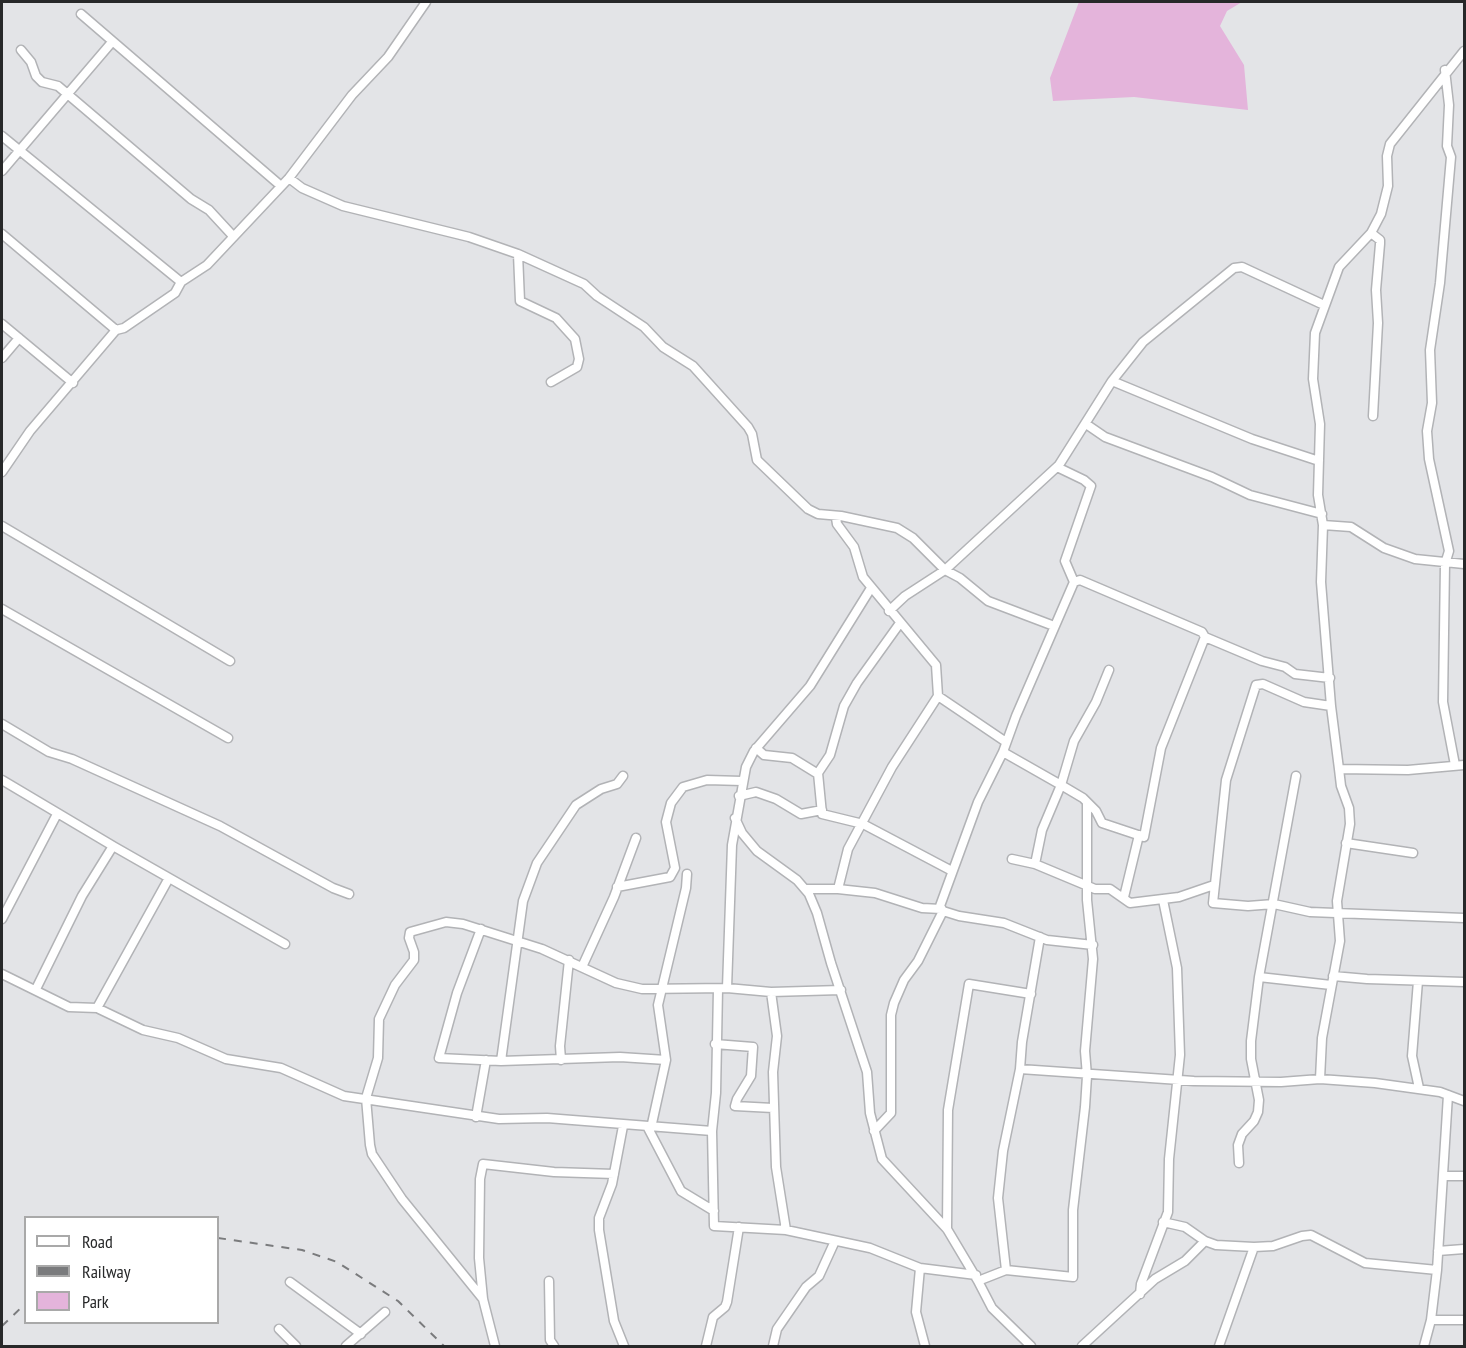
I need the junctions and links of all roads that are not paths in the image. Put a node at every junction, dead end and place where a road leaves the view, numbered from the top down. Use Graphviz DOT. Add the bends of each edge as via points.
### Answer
graph roads {
  1 [pos="426,2"];
  2 [pos="81,14"];
  3 [pos="112,42"];
  4 [pos="21,50"];
  5 [pos="1464,51"];
  6 [pos="1445,71"];
  7 [pos="67,95"];
  8 [pos="2,136"];
  9 [pos="20,151"];
  10 [pos="2,171"];
  11 [pos="289,178"];
  12 [pos="281,186"];
  13 [pos="1371,233"];
  14 [pos="2,234"];
  15 [pos="233,236"];
  16 [pos="518,254"];
  17 [pos="181,282"];
  18 [pos="1324,305"];
  19 [pos="2,324"];
  20 [pos="116,330"];
  21 [pos="19,338"];
  22 [pos="2,358"];
  23 [pos="1112,381"];
  24 [pos="551,382"];
  25 [pos="73,383"];
  26 [pos="1373,416"];
  27 [pos="1086,424"];
  28 [pos="5,461"];
  29 [pos="1319,461"];
  30 [pos="1057,467"];
  31 [pos="2,472"];
  32 [pos="1322,514"];
  33 [pos="836,518"];
  34 [pos="1323,525"];
  35 [pos="2,526"];
  36 [pos="1445,564"];
  37 [pos="1464,564"];
  38 [pos="945,570"];
  39 [pos="1074,582"];
  40 [pos="871,588"];
  41 [pos="2,609"];
  42 [pos="889,611"];
  43 [pos="900,623"];
  44 [pos="1054,626"];
  45 [pos="1205,637"];
  46 [pos="230,661"];
  47 [pos="1109,669"];
  48 [pos="1330,678"];
  49 [pos="938,696"];
  50 [pos="1331,705"];
  51 [pos="2,724"];
  52 [pos="228,738"];
  53 [pos="1006,742"];
  54 [pos="756,748"];
  55 [pos="1003,752"];
  56 [pos="1460,765"];
  57 [pos="1339,769"];
  58 [pos="818,773"];
  59 [pos="623,776"];
  60 [pos="1296,776"];
  61 [pos="742,781"];
  62 [pos="3,783"];
  63 [pos="1061,785"];
  64 [pos="739,796"];
  65 [pos="1088,804"];
  66 [pos="822,810"];
  67 [pos="57,814"];
  68 [pos="735,818"];
  69 [pos="863,824"];
  70 [pos="1139,835"];
  71 [pos="636,838"];
  72 [pos="1346,843"];
  73 [pos="113,846"];
  74 [pos="1413,853"];
  75 [pos="1012,859"];
  76 [pos="1035,864"];
  77 [pos="952,871"];
  78 [pos="687,874"];
  79 [pos="169,878"];
  80 [pos="1089,885"];
  81 [pos="1214,885"];
  82 [pos="617,887"];
  83 [pos="838,889"];
  84 [pos="805,890"];
  85 [pos="349,894"];
  86 [pos="1124,897"];
  87 [pos="1163,900"];
  88 [pos="1274,904"];
  89 [pos="942,910"];
  90 [pos="1339,912"];
  91 [pos="1464,918"];
  92 [pos="2,919"];
  93 [pos="481,929"];
  94 [pos="1041,937"];
  95 [pos="517,942"];
  96 [pos="285,944"];
  97 [pos="1093,945"];
  98 [pos="569,960"];
  99 [pos="582,967"];
  100 [pos="2,974"];
  101 [pos="1259,977"];
  102 [pos="1332,980"];
  103 [pos="1418,981"];
  104 [pos="1464,982"];
  105 [pos="662,987"];
  106 [pos="36,989"];
  107 [pos="723,989"];
  108 [pos="841,990"];
  109 [pos="771,992"];
  110 [pos="1031,994"];
  111 [pos="97,1008"];
  112 [pos="716,1044"];
  113 [pos="666,1059"];
  114 [pos="486,1060"];
  115 [pos="561,1060"];
  116 [pos="501,1061"];
  117 [pos="1020,1069"];
  118 [pos="1087,1076"];
  119 [pos="1320,1079"];
  120 [pos="1177,1080"];
  121 [pos="1255,1082"];
  122 [pos="1419,1088"];
  123 [pos="1448,1095"];
  124 [pos="366,1098"];
  125 [pos="1464,1101"];
  126 [pos="773,1107"];
  127 [pos="476,1117"];
  128 [pos="623,1126"];
  129 [pos="649,1128"];
  130 [pos="712,1131"];
  131 [pos="874,1131"];
  132 [pos="1239,1163"];
  133 [pos="614,1174"];
  134 [pos="1444,1176"];
  135 [pos="1464,1176"];
  136 [pos="714,1211"];
  137 [pos="1163,1222"];
  138 [pos="739,1227"];
  139 [pos="947,1228"];
  140 [pos="786,1230"];
  141 [pos="835,1241"];
  142 [pos="1205,1241"];
  143 [pos="1254,1247"];
  144 [pos="1464,1249"];
  145 [pos="1438,1251"];
  146 [pos="920,1268"];
  147 [pos="1006,1270"];
  148 [pos="1437,1270"];
  149 [pos="977,1278"];
  150 [pos="549,1281"];
  151 [pos="290,1282"];
  152 [pos="1140,1294"];
  153 [pos="483,1299"];
  154 [pos="385,1312"];
  155 [pos="1431,1320"];
  156 [pos="1464,1320"];
  157 [pos="279,1329"];
  158 [pos="361,1334"];
  159 [pos="296,1347"];
  160 [pos="346,1347"];
  161 [pos="495,1347"];
  162 [pos="554,1347"];
  163 [pos="624,1347"];
  164 [pos="706,1347"];
  165 [pos="773,1347"];
  166 [pos="926,1347"];
  167 [pos="1030,1347"];
  168 [pos="1082,1347"];
  169 [pos="1219,1347"];
  170 [pos="1424,1347"];
  1 -- 11 [label="street" via="388,57 352,96"];
  2 -- 3 [label="street"];
  3 -- 7 [label="street"];
  3 -- 12 [label="street"];
  4 -- 7 [label="street" via="42,82 58,86"];
  5 -- 6 [label="street"];
  6 -- 13 [label="street" via="1387,150 1386,198"];
  6 -- 36 [label="street" via="1450,166 1430,350 1432,397 1426,431 1449,550"];
  7 -- 9 [label="street"];
  7 -- 15 [label="street" via="208,210"];
  8 -- 9 [label="street"];
  9 -- 10 [label="street"];
  9 -- 17 [label="street"];
  11 -- 12 [label="street"];
  11 -- 16 [label="street" via="343,206 469,237"];
  12 -- 15 [label="street"];
  13 -- 18 [label="street" via="1340,267"];
  13 -- 26 [label="street" via="1380,240"];
  14 -- 20 [label="street"];
  15 -- 17 [label="street" via="207,265"];
  16 -- 24 [label="street" via="520,301 556,318 575,339 577,367"];
  16 -- 33 [label="street" via="584,284 693,366 748,427 757,460 808,509"];
  17 -- 20 [label="street" via="175,293"];
  18 -- 23 [label="street" via="1238,266 1143,342"];
  18 -- 29 [label="street" via="1312,346 1320,424"];
  19 -- 21 [label="street"];
  20 -- 25 [label="street"];
  21 -- 22 [label="street"];
  21 -- 25 [label="street"];
  23 -- 27 [label="street"];
  23 -- 29 [label="street" via="1232,431"];
  25 -- 28 [label="street"];
  27 -- 30 [label="street"];
  27 -- 32 [label="street" via="1104,436 1251,495"];
  28 -- 31 [label="street"];
  29 -- 32 [label="street"];
  30 -- 38 [label="street"];
  30 -- 39 [label="street" via="1091,486 1065,561"];
  32 -- 34 [label="street"];
  33 -- 38 [label="street" via="905,532"];
  33 -- 40 [label="street" via="854,547 863,577"];
  34 -- 36 [label="street" via="1343,525 1384,548"];
  34 -- 48 [label="street" via="1321,582"];
  35 -- 46 [label="street"];
  36 -- 37 [label="street"];
  36 -- 56 [label="street" via="1443,702"];
  38 -- 42 [label="street"];
  38 -- 44 [label="street" via="988,601"];
  39 -- 44 [label="street"];
  39 -- 45 [label="street" via="1080,580 1202,632"];
  40 -- 42 [label="street"];
  40 -- 54 [label="street" via="810,686"];
  41 -- 52 [label="street"];
  42 -- 43 [label="street"];
  43 -- 49 [label="street" via="936,665"];
  43 -- 58 [label="street" via="844,706 830,755"];
  44 -- 53 [label="street"];
  45 -- 48 [label="street" via="1295,674"];
  45 -- 70 [label="street" via="1161,748 1144,837"];
  47 -- 63 [label="street" via="1074,741"];
  48 -- 50 [label="street"];
  49 -- 53 [label="street"];
  49 -- 69 [label="street" via="892,767"];
  50 -- 57 [label="street"];
  50 -- 81 [label="street" via="1304,702 1263,684 1256,685 1226,780"];
  51 -- 85 [label="street" via="49,752 220,826"];
  53 -- 55 [label="street"];
  54 -- 58 [label="street" via="764,755 792,758"];
  54 -- 61 [label="street"];
  55 -- 63 [label="street"];
  55 -- 77 [label="street" via="978,802"];
  56 -- 57 [label="street" via="1408,770"];
  57 -- 72 [label="street" via="1349,808"];
  58 -- 66 [label="street"];
  59 -- 95 [label="street" via="617,784 576,805 537,863 523,901"];
  60 -- 88 [label="street"];
  61 -- 64 [label="street"];
  61 -- 82 [label="street" via="707,780 683,787 671,803 666,822 675,868 669,877"];
  62 -- 67 [label="street"];
  63 -- 65 [label="street"];
  63 -- 76 [label="street" via="1042,830"];
  64 -- 66 [label="street" via="756,792 801,814"];
  64 -- 68 [label="street"];
  65 -- 70 [label="street" via="1102,823"];
  65 -- 80 [label="street"];
  66 -- 69 [label="street" via="822,814"];
  67 -- 73 [label="street"];
  67 -- 92 [label="street"];
  68 -- 84 [label="street" via="757,851"];
  68 -- 107 [label="street"];
  69 -- 77 [label="street"];
  69 -- 83 [label="street" via="848,849"];
  70 -- 86 [label="street"];
  71 -- 82 [label="street"];
  72 -- 74 [label="street"];
  72 -- 90 [label="street" via="1337,901"];
  73 -- 79 [label="street"];
  73 -- 106 [label="street" via="82,896"];
  75 -- 76 [label="street"];
  76 -- 80 [label="street"];
  77 -- 89 [label="street"];
  78 -- 105 [label="street"];
  79 -- 96 [label="street"];
  79 -- 111 [label="street"];
  80 -- 86 [label="street" via="1110,889"];
  80 -- 97 [label="street"];
  81 -- 87 [label="street"];
  81 -- 88 [label="street" via="1216,905"];
  82 -- 99 [label="street"];
  83 -- 84 [label="street"];
  83 -- 89 [label="street" via="875,893"];
  84 -- 108 [label="street" via="818,913"];
  86 -- 87 [label="street" via="1130,903"];
  87 -- 120 [label="street" via="1177,968 1181,1016"];
  88 -- 90 [label="street" via="1310,912"];
  88 -- 101 [label="street"];
  89 -- 94 [label="street" via="1004,923"];
  89 -- 131 [label="street" via="894,1003 891,1113"];
  90 -- 91 [label="street"];
  90 -- 102 [label="street" via="1341,941"];
  93 -- 95 [label="street"];
  93 -- 114 [label="street" via="457,993 439,1058"];
  93 -- 124 [label="street" via="446,922 410,932 414,960 395,985 379,1020 378,1058"];
  94 -- 97 [label="street"];
  94 -- 110 [label="street"];
  95 -- 98 [label="street"];
  95 -- 116 [label="street"];
  97 -- 118 [label="street" via="1085,1051"];
  98 -- 99 [label="street"];
  98 -- 115 [label="street"];
  99 -- 105 [label="street" via="629,986"];
  100 -- 106 [label="street"];
  101 -- 102 [label="street"];
  101 -- 121 [label="street" via="1251,1041"];
  102 -- 103 [label="street"];
  102 -- 119 [label="street"];
  103 -- 104 [label="street"];
  103 -- 122 [label="street" via="1413,1056"];
  105 -- 107 [label="street"];
  105 -- 113 [label="street" via="658,1005"];
  106 -- 111 [label="street" via="69,1007"];
  107 -- 109 [label="street"];
  107 -- 112 [label="street"];
  108 -- 109 [label="street"];
  108 -- 131 [label="street" via="867,1072"];
  109 -- 126 [label="street" via="777,1036"];
  110 -- 117 [label="street"];
  110 -- 139 [label="street" via="969,984 948,1110"];
  111 -- 124 [label="street" via="143,1030 178,1038 226,1059 281,1068 344,1096"];
  112 -- 126 [label="street" via="753,1047 751,1077 735,1106"];
  112 -- 130 [label="street"];
  113 -- 115 [label="street"];
  113 -- 129 [label="street"];
  114 -- 116 [label="street"];
  114 -- 127 [label="street"];
  115 -- 116 [label="street"];
  117 -- 118 [label="street"];
  117 -- 147 [label="street" via="998,1198"];
  118 -- 120 [label="street"];
  118 -- 147 [label="street" via="1073,1210 1073,1277"];
  119 -- 121 [label="street"];
  119 -- 122 [label="street"];
  120 -- 121 [label="street"];
  120 -- 137 [label="street" via="1168,1212"];
  121 -- 132 [label="street" via="1258,1113 1242,1134"];
  122 -- 123 [label="street"];
  123 -- 125 [label="street"];
  123 -- 134 [label="street"];
  124 -- 127 [label="street"];
  124 -- 153 [label="street" via="372,1154 415,1217"];
  126 -- 140 [label="street" via="778,1189"];
  127 -- 128 [label="street" via="547,1118"];
  128 -- 129 [label="street"];
  128 -- 133 [label="street"];
  129 -- 130 [label="street"];
  129 -- 136 [label="street" via="681,1191"];
  130 -- 136 [label="street"];
  131 -- 139 [label="street" via="882,1159"];
  133 -- 153 [label="street" via="483,1164 479,1258"];
  133 -- 163 [label="street" via="599,1230 614,1321"];
  134 -- 135 [label="street"];
  134 -- 145 [label="street"];
  136 -- 138 [label="street" via="714,1226"];
  137 -- 142 [label="street" via="1185,1227"];
  137 -- 152 [label="street"];
  138 -- 140 [label="street"];
  138 -- 164 [label="street" via="727,1302 713,1317"];
  139 -- 149 [label="street"];
  140 -- 141 [label="street"];
  141 -- 146 [label="street" via="888,1253"];
  141 -- 165 [label="street" via="819,1276 806,1287 777,1329"];
  142 -- 143 [label="street"];
  142 -- 152 [label="street" via="1185,1262 1155,1279"];
  143 -- 148 [label="street" via="1311,1236 1365,1263"];
  143 -- 169 [label="street"];
  144 -- 145 [label="street"];
  145 -- 148 [label="street"];
  146 -- 149 [label="street"];
  146 -- 166 [label="street" via="916,1312"];
  147 -- 149 [label="street"];
  148 -- 155 [label="street"];
  149 -- 167 [label="street" via="992,1308"];
  150 -- 162 [label="street" via="550,1341"];
  151 -- 158 [label="street"];
  152 -- 168 [label="street"];
  153 -- 161 [label="street"];
  154 -- 158 [label="street"];
  155 -- 156 [label="street"];
  155 -- 170 [label="street"];
  157 -- 159 [label="street"];
  158 -- 160 [label="street"];
}
